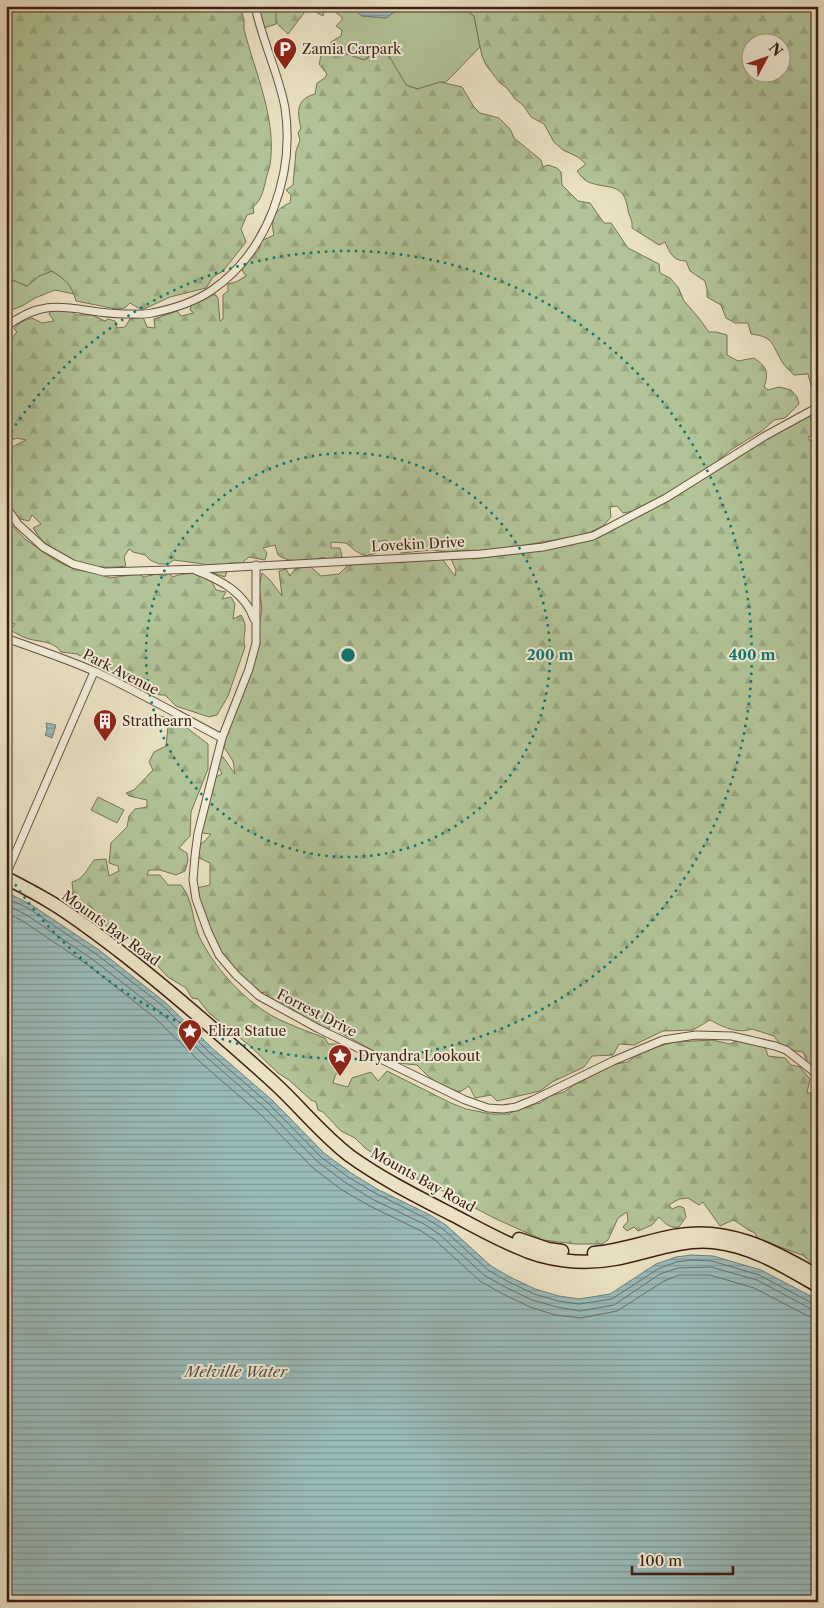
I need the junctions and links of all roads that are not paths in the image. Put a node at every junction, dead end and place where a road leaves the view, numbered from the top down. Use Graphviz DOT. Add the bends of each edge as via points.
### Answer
graph roads {
  1 [pos="255,6"];
  2 [pos="6,327"];
  3 [pos="818,406"];
  4 [pos="6,507"];
  5 [pos="256,565"];
  6 [pos="194,569"];
  7 [pos="256,624"];
  8 [pos="6,638"];
  9 [pos="94,672"];
  10 [pos="222,738"];
  11 [pos="7,872"];
  12 [pos="818,1075"];
  13 [pos="818,1276"];
  14 [pos="818,1286"];
  1 -- 2 [label="street" via="284,108 287,145 280,192 269,220 241,266 212,290 182,305 151,314 108,314 60,306 40,308"];
  3 -- 5 [label="street, Lovekin Drive" via="666,498 593,536 543,547 481,554"];
  4 -- 6 [label="street, Lovekin Drive" via="18,524 43,547 73,564 104,572"];
  5 -- 6 [label="street, Lovekin Drive"];
  5 -- 7 [label="street, Forrest Drive"];
  6 -- 7 [label="street" via="238,594"];
  7 -- 10 [label="street, Forrest Drive" via="256,643 249,669"];
  8 -- 9 [label="street, Park Avenue"];
  9 -- 10 [label="street, Park Avenue"];
  9 -- 11 [label="street"];
  10 -- 12 [label="street, Forrest Drive" via="197,840 193,880 196,899 220,954 236,975 278,1008 465,1100 488,1108 516,1107 663,1040 696,1035 732,1036 775,1046 786,1050"];
  11 -- 13 [label="highway, Mounts Bay Road" via="58,898 150,964 279,1077 358,1152 447,1204 517,1238 548,1249 596,1253 675,1235 720,1234 777,1252"];
  11 -- 14 [label="highway, Mounts Bay Road" via="142,968 273,1082 348,1154 409,1193 540,1256 596,1262 677,1244 713,1242 760,1254"];
}
